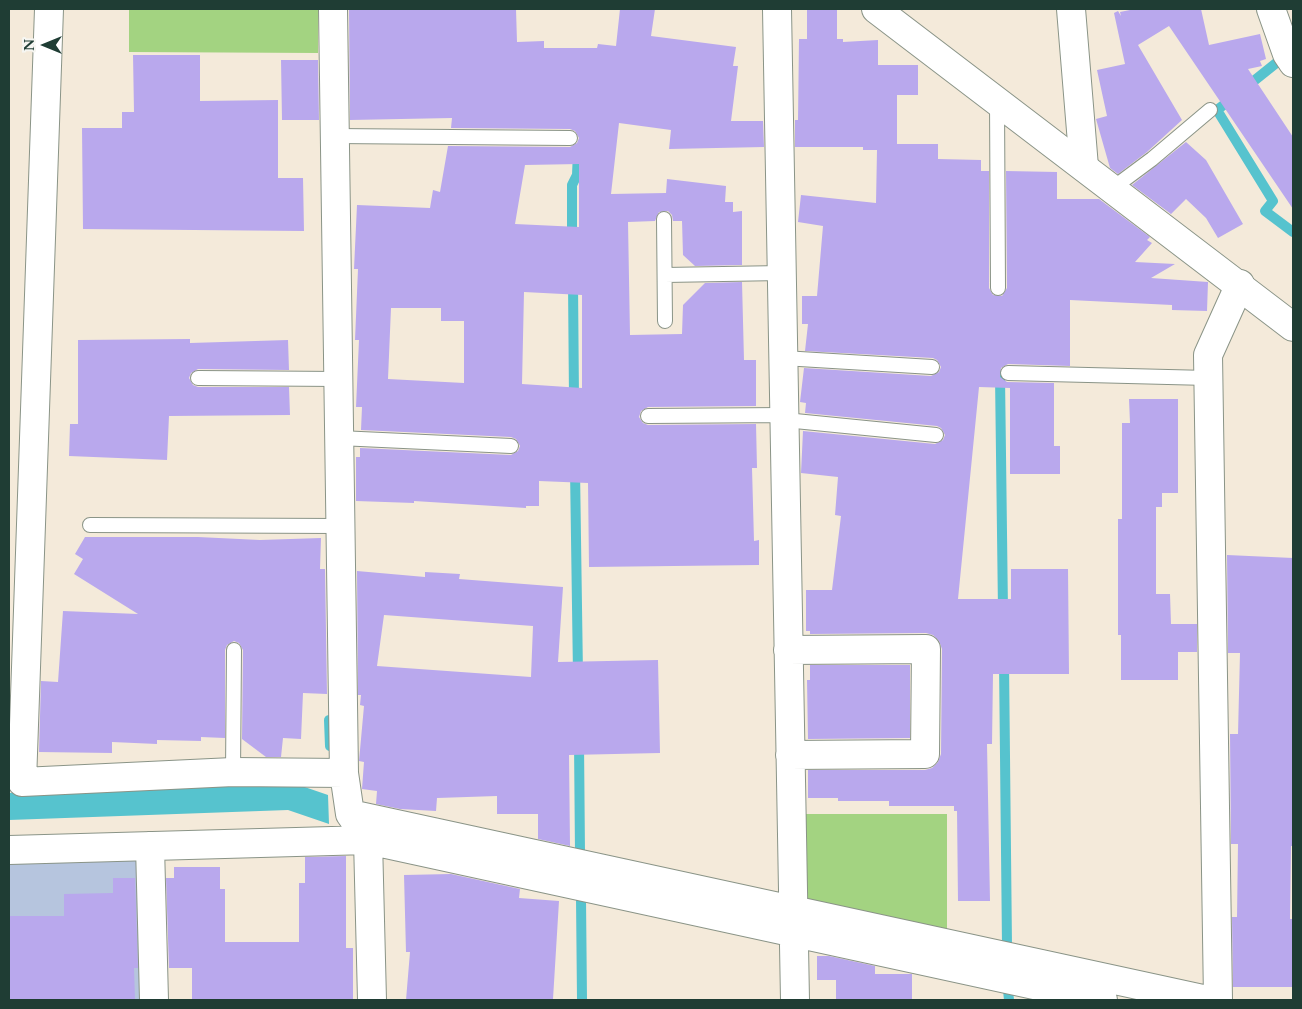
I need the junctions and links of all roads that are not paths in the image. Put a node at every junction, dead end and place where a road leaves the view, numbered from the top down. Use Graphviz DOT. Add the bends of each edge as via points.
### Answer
graph roads {
  1 [pos="49,9"];
  2 [pos="333,9"];
  3 [pos="777,9"];
  4 [pos="876,9"];
  5 [pos="1072,9"];
  6 [pos="1271,9"];
  7 [pos="1293,63"];
  8 [pos="997,101"];
  9 [pos="1210,110"];
  10 [pos="335,136"];
  11 [pos="570,138"];
  12 [pos="1084,167"];
  13 [pos="1113,188"];
  14 [pos="664,219"];
  15 [pos="782,273"];
  16 [pos="665,275"];
  17 [pos="1240,284"];
  18 [pos="998,288"];
  19 [pos="666,320"];
  20 [pos="1293,327"];
  21 [pos="783,358"];
  22 [pos="932,367"];
  23 [pos="1008,373"];
  24 [pos="198,378"];
  25 [pos="1208,378"];
  26 [pos="339,379"];
  27 [pos="648,416"];
  28 [pos="784,418"];
  29 [pos="936,435"];
  30 [pos="339,438"];
  31 [pos="511,446"];
  32 [pos="90,525"];
  33 [pos="340,526"];
  34 [pos="234,650"];
  35 [pos="788,650"];
  36 [pos="790,755"];
  37 [pos="234,772"];
  38 [pos="344,773"];
  39 [pos="350,814"];
  40 [pos="368,840"];
  41 [pos="150,846"];
  42 [pos="9,850"];
  43 [pos="793,920"];
  44 [pos="154,1000"];
  45 [pos="372,1000"];
  46 [pos="795,1000"];
  47 [pos="1103,1000"];
  48 [pos="1208,1000"];
  49 [pos="1218,1000"];
  1 -- 37 [label="street" via="22,782"];
  2 -- 10 [label="street"];
  3 -- 15 [label="street"];
  4 -- 8 [label="street"];
  5 -- 12 [label="street"];
  6 -- 7 [label="street"];
  8 -- 12 [label="street"];
  8 -- 18 [label="lane"];
  9 -- 13 [label="lane"];
  10 -- 11 [label="lane"];
  10 -- 26 [label="street"];
  12 -- 13 [label="street"];
  13 -- 17 [label="street"];
  14 -- 16 [label="lane"];
  15 -- 16 [label="lane"];
  15 -- 21 [label="street"];
  16 -- 19 [label="lane"];
  17 -- 20 [label="street"];
  17 -- 25 [label="street" via="1208,355"];
  21 -- 22 [label="lane"];
  21 -- 28 [label="street"];
  23 -- 25 [label="lane"];
  24 -- 26 [label="lane"];
  25 -- 49 [label="street"];
  26 -- 30 [label="street"];
  27 -- 28 [label="lane"];
  28 -- 29 [label="lane"];
  28 -- 35 [label="street"];
  30 -- 31 [label="lane"];
  30 -- 33 [label="street"];
  32 -- 33 [label="lane"];
  33 -- 38 [label="street"];
  34 -- 37 [label="lane"];
  35 -- 36 [label="street"];
  35 -- 36 [label="street" via="926,649 925,754"];
  36 -- 43 [label="street"];
  37 -- 38 [label="street"];
  38 -- 39 [label="street"];
  39 -- 40 [label="street"];
  39 -- 43 [label="street"];
  40 -- 41 [label="street"];
  40 -- 43 [label="street"];
  40 -- 45 [label="street"];
  41 -- 42 [label="street"];
  41 -- 44 [label="street"];
  43 -- 46 [label="street"];
  43 -- 47 [label="street"];
  43 -- 48 [label="street"];
}
